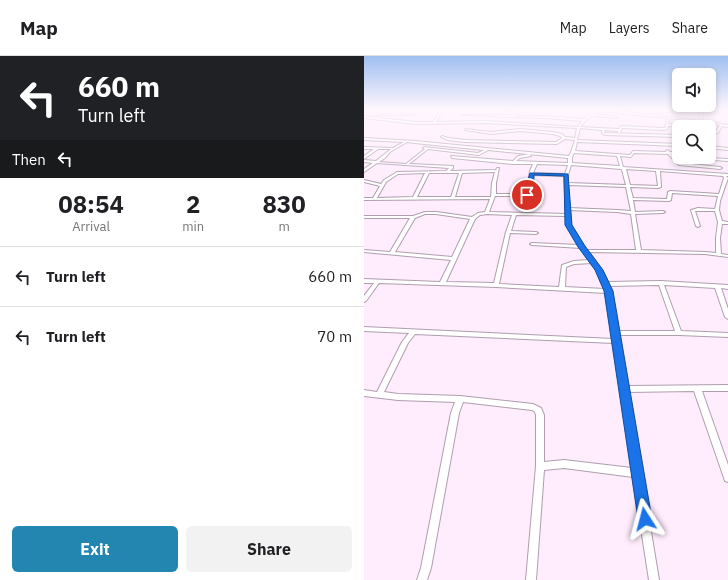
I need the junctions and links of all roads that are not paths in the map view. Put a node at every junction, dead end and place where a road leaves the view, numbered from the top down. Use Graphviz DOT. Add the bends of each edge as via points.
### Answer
graph roads {
  1 [pos="555,133"];
  2 [pos="578,133"];
  3 [pos="640,133"];
  4 [pos="672,136"];
  5 [pos="442,137"];
  6 [pos="564,138"];
  7 [pos="364,139"];
  8 [pos="576,140"];
  9 [pos="386,141"];
  10 [pos="406,142"];
  11 [pos="608,142"];
  12 [pos="364,143"];
  13 [pos="629,143"];
  14 [pos="663,144"];
  15 [pos="380,145"];
  16 [pos="672,145"];
  17 [pos="716,145"];
  18 [pos="728,145"];
  19 [pos="716,146"];
  20 [pos="364,148"];
  21 [pos="376,148"];
  22 [pos="394,148"];
  23 [pos="487,149"];
  24 [pos="728,149"];
  25 [pos="633,152"];
  26 [pos="533,153"];
  27 [pos="668,153"];
  28 [pos="672,153"];
  29 [pos="571,154"];
  30 [pos="604,154"];
  31 [pos="526,156"];
  32 [pos="618,156"];
  33 [pos="452,158"];
  34 [pos="539,158"];
  35 [pos="364,159"];
  36 [pos="716,159"];
  37 [pos="728,160"];
  38 [pos="501,162"];
  39 [pos="376,163"];
  40 [pos="514,163"];
  41 [pos="407,164"];
  42 [pos="534,164"];
  43 [pos="570,164"];
  44 [pos="622,168"];
  45 [pos="720,168"];
  46 [pos="364,171"];
  47 [pos="497,171"];
  48 [pos="658,171"];
  49 [pos="447,172"];
  50 [pos="461,172"];
  51 [pos="427,173"];
  52 [pos="532,174"];
  53 [pos="566,175"];
  54 [pos="726,175"];
  55 [pos="602,178"];
  56 [pos="364,181"];
  57 [pos="566,184"];
  58 [pos="603,184"];
  59 [pos="382,185"];
  60 [pos="628,186"];
  61 [pos="493,195"];
  62 [pos="720,195"];
  63 [pos="453,198"];
  64 [pos="631,198"];
  65 [pos="374,199"];
  66 [pos="414,199"];
  67 [pos="364,200"];
  68 [pos="717,210"];
  69 [pos="568,212"];
  70 [pos="663,212"];
  71 [pos="487,213"];
  72 [pos="634,213"];
  73 [pos="514,215"];
  74 [pos="366,217"];
  75 [pos="414,217"];
  76 [pos="473,218"];
  77 [pos="364,222"];
  78 [pos="720,222"];
  79 [pos="728,223"];
  80 [pos="698,226"];
  81 [pos="508,232"];
  82 [pos="536,233"];
  83 [pos="532,244"];
  84 [pos="584,249"];
  85 [pos="364,251"];
  86 [pos="639,252"];
  87 [pos="392,253"];
  88 [pos="720,255"];
  89 [pos="728,256"];
  90 [pos="454,259"];
  91 [pos="594,262"];
  92 [pos="364,281"];
  93 [pos="376,282"];
  94 [pos="661,283"];
  95 [pos="442,284"];
  96 [pos="605,284"];
  97 [pos="496,285"];
  98 [pos="718,286"];
  99 [pos="728,287"];
  100 [pos="562,288"];
  101 [pos="608,291"];
  102 [pos="364,300"];
  103 [pos="728,317"];
  104 [pos="364,329"];
  105 [pos="413,332"];
  106 [pos="616,333"];
  107 [pos="678,333"];
  108 [pos="728,335"];
  109 [pos="617,341"];
  110 [pos="697,388"];
  111 [pos="728,388"];
  112 [pos="625,389"];
  113 [pos="364,393"];
  114 [pos="379,394"];
  115 [pos="460,399"];
  116 [pos="540,466"];
  117 [pos="638,473"];
  118 [pos="728,478"];
  119 [pos="422,580"];
  120 [pos="531,580"];
  121 [pos="654,580"];
  1 -- 6 [label="street"];
  2 -- 8 [label="street"];
  3 -- 4 [label="street"];
  5 -- 6 [label="street" via="465,141 557,143"];
  6 -- 8 [label="street"];
  7 -- 9 [label="street"];
  8 -- 11 [label="street"];
  8 -- 29 [label="street"];
  9 -- 10 [label="street"];
  9 -- 15 [label="street"];
  10 -- 22 [label="street"];
  10 -- 23 [label="street"];
  11 -- 13 [label="street"];
  11 -- 30 [label="street"];
  12 -- 15 [label="street"];
  13 -- 14 [label="street"];
  13 -- 25 [label="street"];
  14 -- 16 [label="street"];
  14 -- 27 [label="street"];
  15 -- 21 [label="street"];
  17 -- 18 [label="street"];
  19 -- 24 [label="street"];
  20 -- 21 [label="street"];
  21 -- 22 [label="street"];
  21 -- 35 [label="street"];
  22 -- 39 [label="street"];
  23 -- 26 [label="street"];
  23 -- 41 [label="street" via="479,154 425,148"];
  25 -- 27 [label="street"];
  25 -- 32 [label="street" via="631,156"];
  26 -- 29 [label="street"];
  26 -- 31 [label="street"];
  27 -- 28 [label="street"];
  27 -- 45 [label="street" via="680,164"];
  29 -- 30 [label="street"];
  29 -- 43 [label="street"];
  30 -- 32 [label="street"];
  31 -- 34 [label="street"];
  31 -- 40 [label="street" via="519,157"];
  32 -- 44 [label="street"];
  33 -- 38 [label="street"];
  35 -- 39 [label="street"];
  36 -- 37 [label="street"];
  38 -- 40 [label="street"];
  38 -- 47 [label="street"];
  39 -- 41 [label="street"];
  39 -- 46 [label="street"];
  40 -- 42 [label="street"];
  41 -- 49 [label="street" via="452,167"];
  42 -- 43 [label="street"];
  42 -- 52 [label="street"];
  43 -- 44 [label="street"];
  43 -- 53 [label="street"];
  44 -- 48 [label="street"];
  44 -- 60 [label="street"];
  47 -- 50 [label="street"];
  47 -- 61 [label="street"];
  48 -- 54 [label="street"];
  48 -- 60 [label="street" via="659,187"];
  49 -- 50 [label="street"];
  49 -- 51 [label="street"];
  50 -- 63 [label="street"];
  51 -- 59 [label="street" via="397,173"];
  51 -- 66 [label="street"];
  52 -- 53 [label="street"];
  52 -- 61 [label="street" via="527,195"];
  53 -- 57 [label="street"];
  54 -- 62 [label="street"];
  55 -- 58 [label="street"];
  56 -- 59 [label="street"];
  57 -- 58 [label="street"];
  57 -- 69 [label="street"];
  58 -- 60 [label="street"];
  59 -- 65 [label="street"];
  60 -- 64 [label="street"];
  61 -- 63 [label="street"];
  61 -- 71 [label="street"];
  62 -- 64 [label="street" via="670,192 669,200"];
  62 -- 68 [label="street"];
  63 -- 66 [label="street"];
  64 -- 72 [label="street"];
  65 -- 66 [label="street"];
  65 -- 67 [label="street"];
  68 -- 78 [label="street"];
  68 -- 80 [label="street" via="693,210"];
  69 -- 72 [label="street"];
  69 -- 73 [label="street"];
  69 -- 84 [label="street" via="569,225"];
  70 -- 72 [label="street"];
  71 -- 73 [label="street"];
  71 -- 76 [label="street"];
  72 -- 86 [label="street"];
  73 -- 81 [label="street"];
  74 -- 75 [label="street"];
  74 -- 77 [label="street"];
  75 -- 76 [label="street" via="436,213"];
  75 -- 87 [label="street"];
  76 -- 90 [label="street"];
  78 -- 79 [label="street"];
  78 -- 88 [label="street"];
  81 -- 82 [label="street"];
  81 -- 97 [label="street"];
  83 -- 84 [label="street"];
  84 -- 86 [label="street"];
  84 -- 91 [label="street"];
  85 -- 87 [label="street"];
  86 -- 88 [label="street"];
  87 -- 90 [label="street"];
  88 -- 89 [label="street"];
  90 -- 95 [label="street"];
  91 -- 96 [label="street"];
  91 -- 100 [label="street" via="574,262 564,266"];
  92 -- 93 [label="street"];
  93 -- 95 [label="street"];
  93 -- 102 [label="street"];
  94 -- 96 [label="street"];
  94 -- 98 [label="street"];
  94 -- 107 [label="street"];
  95 -- 97 [label="street"];
  96 -- 101 [label="street"];
  97 -- 100 [label="street"];
  98 -- 99 [label="street"];
  98 -- 103 [label="street"];
  100 -- 101 [label="street"];
  101 -- 106 [label="street"];
  104 -- 105 [label="street"];
  105 -- 109 [label="street"];
  105 -- 114 [label="street" via="405,342"];
  106 -- 107 [label="street"];
  106 -- 109 [label="street"];
  107 -- 108 [label="street"];
  109 -- 112 [label="street"];
  110 -- 111 [label="street"];
  110 -- 112 [label="street"];
  110 -- 118 [label="street"];
  112 -- 117 [label="street"];
  113 -- 114 [label="street"];
  114 -- 115 [label="street"];
  115 -- 116 [label="street" via="533,407 538,410"];
  115 -- 119 [label="street"];
  116 -- 117 [label="street" via="564,464"];
  116 -- 120 [label="street"];
  117 -- 121 [label="street"];
}
